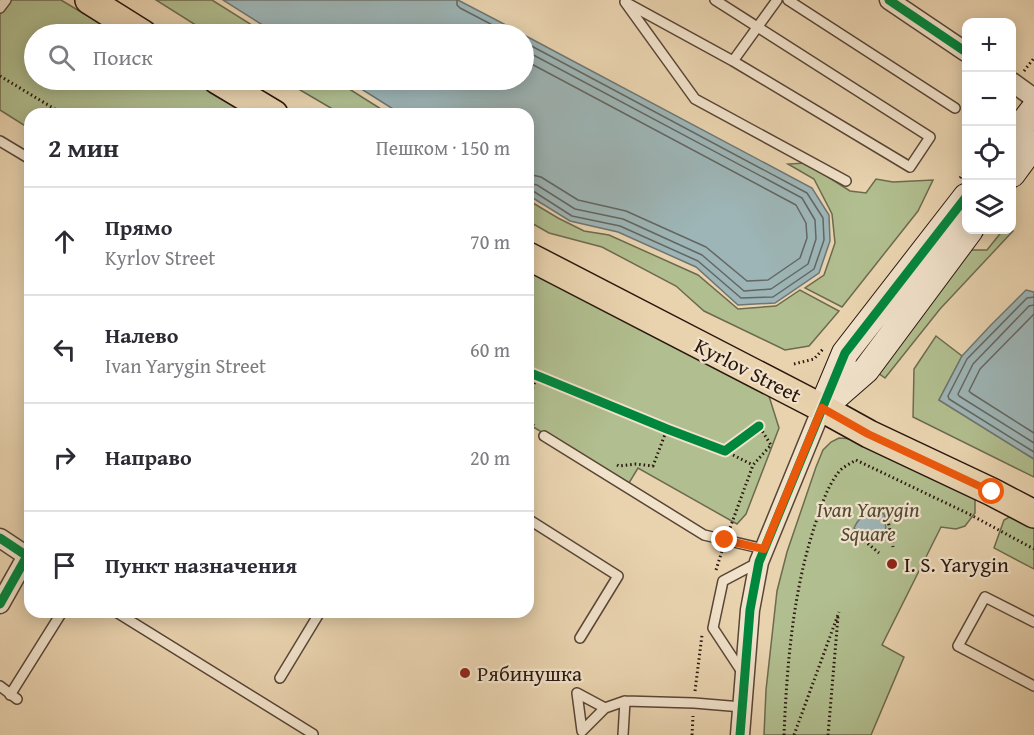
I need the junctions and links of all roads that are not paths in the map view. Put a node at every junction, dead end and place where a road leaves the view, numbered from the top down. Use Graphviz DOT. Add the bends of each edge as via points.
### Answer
graph roads {
  1 [pos="6,0"];
  2 [pos="89,0"];
  3 [pos="715,0"];
  4 [pos="777,0"];
  5 [pos="788,0"];
  6 [pos="889,0"];
  7 [pos="623,1"];
  8 [pos="0,8"];
  9 [pos="127,24"];
  10 [pos="758,27"];
  11 [pos="962,49"];
  12 [pos="733,61"];
  13 [pos="1016,85"];
  14 [pos="234,90"];
  15 [pos="1034,98"];
  16 [pos="264,108"];
  17 [pos="955,108"];
  18 [pos="1034,109"];
  19 [pos="1016,132"];
  20 [pos="0,141"];
  21 [pos="1034,144"];
  22 [pos="24,155"];
  23 [pos="1016,167"];
  24 [pos="846,181"];
  25 [pos="962,202"];
  26 [pos="967,234"];
  27 [pos="534,259"];
  28 [pos="822,408"];
  29 [pos="544,436"];
  30 [pos="1034,514"];
  31 [pos="534,523"];
  32 [pos="0,538"];
  33 [pos="24,553"];
  34 [pos="762,556"];
  35 [pos="24,562"];
  36 [pos="0,604"];
  37 [pos="59,618"];
  38 [pos="126,618"];
  39 [pos="316,618"];
  40 [pos="1034,622"];
  41 [pos="580,638"];
  42 [pos="744,675"];
  43 [pos="280,678"];
  44 [pos="0,686"];
  45 [pos="1034,686"];
  46 [pos="625,701"];
  47 [pos="742,707"];
  48 [pos="605,708"];
  49 [pos="737,732"];
  50 [pos="312,735"];
  51 [pos="623,735"];
  1 -- 8 [label="lane"];
  2 -- 9 [label="main road"];
  3 -- 10 [label="lane"];
  4 -- 10 [label="lane"];
  5 -- 17 [label="lane"];
  6 -- 11 [label="street"];
  7 -- 12 [label="lane"];
  7 -- 24 [label="lane" via="695,99"];
  10 -- 12 [label="lane"];
  10 -- 12 [label="lane" via="930,137 910,167"];
  13 -- 15 [label="street"];
  14 -- 16 [label="main road"];
  18 -- 19 [label="street"];
  20 -- 22 [label="lane"];
  21 -- 23 [label="street"];
  25 -- 28 [label="street" via="845,353"];
  26 -- 28 [label="street" via="866,370"];
  27 -- 28 [label="main road, Kyrlov Street"];
  28 -- 30 [label="main road, Kyrlov Street"];
  28 -- 34 [label="street"];
  29 -- 34 [label="lane" via="704,535"];
  31 -- 41 [label="lane" via="618,576"];
  32 -- 33 [label="street"];
  34 -- 42 [label="street" via="750,610"];
  34 -- 42 [label="lane" via="723,581 713,628"];
  35 -- 36 [label="street"];
  37 -- 44 [label="lane" via="14,697"];
  38 -- 50 [label="lane"];
  39 -- 43 [label="lane"];
  40 -- 45 [label="lane" via="985,597 958,646"];
  42 -- 47 [label="street"];
  46 -- 47 [label="lane"];
  46 -- 48 [label="lane"];
  46 -- 51 [label="lane"];
  47 -- 49 [label="street"];
}
